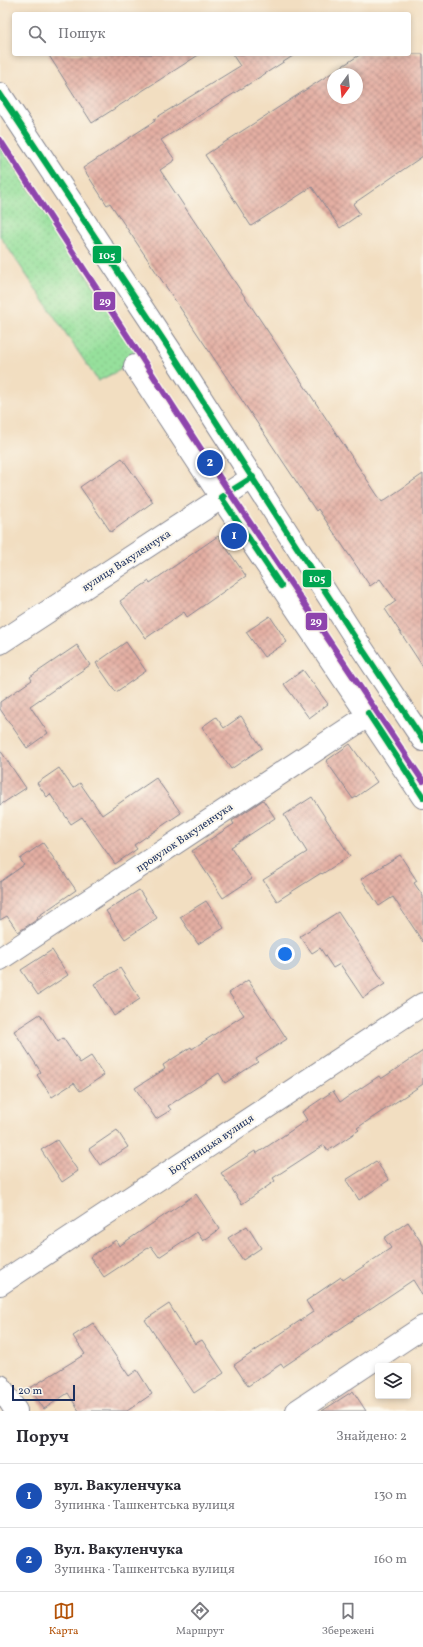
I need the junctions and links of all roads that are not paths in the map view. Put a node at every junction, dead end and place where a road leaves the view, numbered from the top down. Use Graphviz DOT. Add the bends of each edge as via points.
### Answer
graph roads {
  1 [pos="0,94"];
  2 [pos="135,366"];
  3 [pos="253,478"];
  4 [pos="221,497"];
  5 [pos="0,642"];
  6 [pos="369,715"];
  7 [pos="423,740"];
  8 [pos="423,797"];
  9 [pos="0,959"];
  10 [pos="423,1004"];
  11 [pos="0,1284"];
  12 [pos="423,1327"];
  13 [pos="0,1386"];
  14 [pos="16,1411"];
  15 [pos="297,1411"];
  1 -- 3 [label="street"];
  2 -- 4 [label="street"];
  3 -- 4 [label="street, вулиця Вакуленчука"];
  3 -- 7 [label="street" via="358,644"];
  4 -- 5 [label="street, вулиця Вакуленчука"];
  4 -- 6 [label="street"];
  6 -- 8 [label="street"];
  6 -- 9 [label="street, провулок Вакуленчука"];
  10 -- 11 [label="street, Бортницька вулиця"];
  12 -- 15 [label="street"];
  13 -- 14 [label="street"];
}
